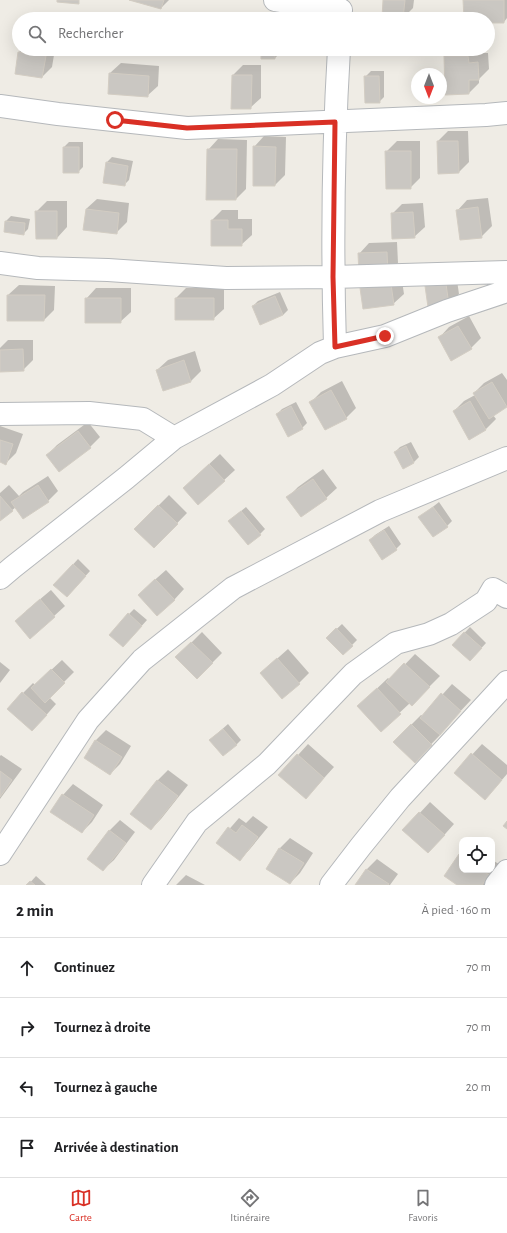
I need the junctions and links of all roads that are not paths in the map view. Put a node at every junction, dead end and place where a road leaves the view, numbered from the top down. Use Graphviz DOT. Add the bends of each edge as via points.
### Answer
graph roads {
  1 [pos="275,0"];
  2 [pos="341,10"];
  3 [pos="339,56"];
  4 [pos="0,106"];
  5 [pos="507,112"];
  6 [pos="335,122"];
  7 [pos="0,263"];
  8 [pos="507,272"];
  9 [pos="333,277"];
  10 [pos="507,291"];
  11 [pos="335,347"];
  12 [pos="0,414"];
  13 [pos="174,438"];
  14 [pos="507,458"];
  15 [pos="0,578"];
  16 [pos="507,597"];
  17 [pos="507,682"];
  18 [pos="0,854"];
  19 [pos="507,871"];
  20 [pos="153,885"];
  21 [pos="331,885"];
  22 [pos="496,885"];
  1 -- 2 [label="street"];
  3 -- 6 [label="street"];
  4 -- 6 [label="street" via="187,128"];
  5 -- 6 [label="street"];
  6 -- 9 [label="street"];
  7 -- 9 [label="street" via="38,268 226,278"];
  8 -- 9 [label="street"];
  9 -- 11 [label="street"];
  10 -- 11 [label="street" via="385,336"];
  11 -- 13 [label="street" via="320,353 272,384"];
  12 -- 13 [label="street" via="89,413 143,419"];
  13 -- 15 [label="street"];
  14 -- 18 [label="street" via="380,511 233,588 142,660 88,720"];
  16 -- 20 [label="street" via="493,589 486,601 451,624 429,634 396,643 354,674 267,764 197,822"];
  17 -- 21 [label="street" via="400,798"];
  19 -- 22 [label="street"];
}
